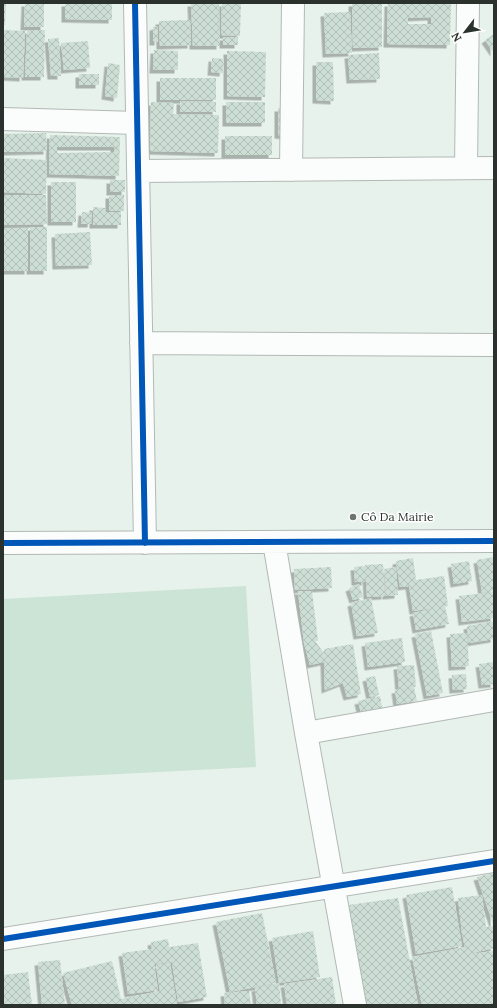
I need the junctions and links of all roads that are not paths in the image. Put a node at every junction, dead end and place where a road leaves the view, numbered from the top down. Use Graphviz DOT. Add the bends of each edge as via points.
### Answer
graph roads {
  1 [pos="135,3"];
  2 [pos="292,3"];
  3 [pos="468,3"];
  4 [pos="3,119"];
  5 [pos="137,123"];
  6 [pos="466,168"];
  7 [pos="494,168"];
  8 [pos="291,170"];
  9 [pos="139,171"];
  10 [pos="142,343"];
  11 [pos="494,345"];
  12 [pos="494,541"];
  13 [pos="274,542"];
  14 [pos="145,543"];
  15 [pos="3,544"];
  16 [pos="494,700"];
  17 [pos="306,733"];
  18 [pos="494,861"];
  19 [pos="334,887"];
  20 [pos="3,939"];
  21 [pos="354,1005"];
  1 -- 5 [label="street"];
  2 -- 8 [label="street"];
  3 -- 6 [label="street"];
  4 -- 5 [label="street"];
  5 -- 9 [label="street"];
  6 -- 7 [label="street"];
  6 -- 8 [label="street"];
  8 -- 9 [label="street"];
  9 -- 10 [label="street"];
  10 -- 11 [label="street"];
  10 -- 14 [label="street"];
  12 -- 13 [label="street"];
  13 -- 14 [label="street"];
  13 -- 17 [label="street"];
  14 -- 15 [label="street"];
  16 -- 17 [label="street"];
  17 -- 19 [label="street"];
  18 -- 19 [label="street"];
  19 -- 20 [label="street"];
  19 -- 21 [label="street"];
}
